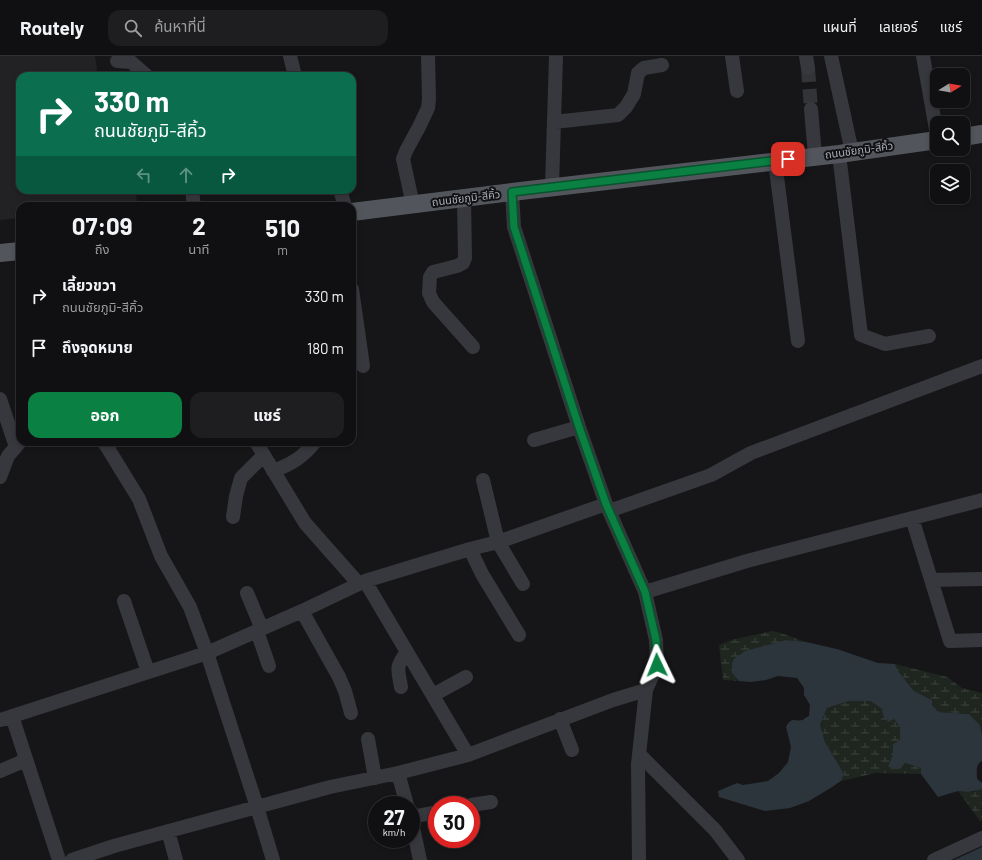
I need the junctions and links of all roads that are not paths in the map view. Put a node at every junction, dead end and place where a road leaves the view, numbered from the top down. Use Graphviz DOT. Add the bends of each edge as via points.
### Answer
graph roads {
  1 [pos="290,56"];
  2 [pos="428,56"];
  3 [pos="556,56"];
  4 [pos="732,56"];
  5 [pos="831,56"];
  6 [pos="923,56"];
  7 [pos="117,61"];
  8 [pos="662,65"];
  9 [pos="142,72"];
  10 [pos="294,72"];
  11 [pos="737,91"];
  12 [pos="811,109"];
  13 [pos="934,116"];
  14 [pos="554,122"];
  15 [pos="982,134"];
  16 [pos="970,135"];
  17 [pos="930,141"];
  18 [pos="846,153"];
  19 [pos="815,156"];
  20 [pos="775,161"];
  21 [pos="552,187"];
  22 [pos="512,192"];
  23 [pos="464,198"];
  24 [pos="413,205"];
  25 [pos="356,212"];
  26 [pos="16,251"];
  27 [pos="0,253"];
  28 [pos="356,317"];
  29 [pos="929,336"];
  30 [pos="798,341"];
  31 [pos="472,347"];
  32 [pos="363,366"];
  33 [pos="982,366"];
  34 [pos="0,399"];
  35 [pos="579,427"];
  36 [pos="16,439"];
  37 [pos="534,440"];
  38 [pos="16,446"];
  39 [pos="106,446"];
  40 [pos="258,446"];
  41 [pos="312,446"];
  42 [pos="264,455"];
  43 [pos="274,471"];
  44 [pos="0,477"];
  45 [pos="483,480"];
  46 [pos="982,500"];
  47 [pos="608,507"];
  48 [pos="233,517"];
  49 [pos="912,518"];
  50 [pos="498,542"];
  51 [pos="470,549"];
  52 [pos="982,579"];
  53 [pos="931,580"];
  54 [pos="361,582"];
  55 [pos="523,584"];
  56 [pos="645,592"];
  57 [pos="247,593"];
  58 [pos="124,601"];
  59 [pos="302,611"];
  60 [pos="260,630"];
  61 [pos="519,635"];
  62 [pos="982,640"];
  63 [pos="407,652"];
  64 [pos="207,653"];
  65 [pos="269,666"];
  66 [pos="148,672"];
  67 [pos="466,677"];
  68 [pos="401,688"];
  69 [pos="646,690"];
  70 [pos="433,695"];
  71 [pos="351,713"];
  72 [pos="6,718"];
  73 [pos="560,720"];
  74 [pos="368,739"];
  75 [pos="572,750"];
  76 [pos="468,754"];
  77 [pos="639,754"];
  78 [pos="26,760"];
  79 [pos="0,771"];
  80 [pos="398,773"];
  81 [pos="375,778"];
  82 [pos="404,796"];
  83 [pos="492,802"];
  84 [pos="480,804"];
  85 [pos="257,807"];
  86 [pos="168,831"];
  87 [pos="982,838"];
  88 [pos="417,848"];
  89 [pos="59,860"];
  90 [pos="72,860"];
  91 [pos="176,860"];
  92 [pos="273,860"];
  93 [pos="420,860"];
  94 [pos="639,860"];
  95 [pos="738,860"];
  96 [pos="934,860"];
  1 -- 10 [label="street"];
  2 -- 24 [label="street" via="428,108 403,159"];
  3 -- 14 [label="street"];
  4 -- 11 [label="street"];
  5 -- 18 [label="street"];
  6 -- 13 [label="street"];
  7 -- 9 [label="street" via="131,62"];
  8 -- 14 [label="street" via="644,68 638,73 634,94 626,108 618,115"];
  12 -- 19 [label="street"];
  14 -- 21 [label="street"];
  15 -- 16 [label="main road"];
  17 -- 18 [label="main road, ถนนชัยภูมิ-สีคิ้ว"];
  18 -- 19 [label="main road, ถนนชัยภูมิ-สีคิ้ว"];
  18 -- 29 [label="street" via="861,336 885,344"];
  19 -- 20 [label="main road, ถนนชัยภูมิ-สีคิ้ว"];
  20 -- 21 [label="main road, ถนนชัยภูมิ-สีคิ้ว"];
  20 -- 30 [label="street"];
  21 -- 22 [label="main road, ถนนชัยภูมิ-สีคิ้ว"];
  22 -- 23 [label="main road, ถนนชัยภูมิ-สีคิ้ว"];
  22 -- 35 [label="street" via="514,227"];
  23 -- 24 [label="main road, ถนนชัยภูมิ-สีคิ้ว"];
  23 -- 31 [label="street" via="465,258 463,263 457,266 433,272 430,277 429,293 433,302"];
  24 -- 25 [label="main road, ถนนชัยภูมิ-สีคิ้ว"];
  26 -- 27 [label="main road"];
  28 -- 32 [label="street"];
  33 -- 47 [label="street" via="751,453 711,475"];
  34 -- 36 [label="street"];
  35 -- 37 [label="street"];
  35 -- 47 [label="street"];
  38 -- 44 [label="street" via="8,456"];
  39 -- 64 [label="street" via="138,499 161,556 190,607"];
  40 -- 42 [label="street"];
  41 -- 43 [label="street" via="302,457"];
  42 -- 43 [label="street"];
  42 -- 48 [label="street" via="241,478"];
  43 -- 54 [label="street" via="305,523"];
  45 -- 50 [label="street"];
  46 -- 49 [label="street"];
  47 -- 50 [label="street"];
  47 -- 56 [label="street"];
  49 -- 53 [label="street"];
  49 -- 56 [label="street" via="747,561"];
  50 -- 51 [label="street"];
  50 -- 55 [label="street"];
  51 -- 54 [label="street"];
  51 -- 61 [label="street"];
  52 -- 53 [label="street"];
  53 -- 62 [label="street" via="950,641"];
  54 -- 59 [label="street"];
  54 -- 63 [label="street"];
  56 -- 69 [label="street" via="656,640 657,665"];
  57 -- 60 [label="street"];
  58 -- 66 [label="street"];
  59 -- 60 [label="street"];
  59 -- 71 [label="street" via="339,677"];
  60 -- 64 [label="street"];
  60 -- 65 [label="street"];
  63 -- 68 [label="street" via="400,660 398,668"];
  63 -- 70 [label="street"];
  64 -- 66 [label="street"];
  64 -- 85 [label="street"];
  66 -- 72 [label="street"];
  67 -- 70 [label="street"];
  69 -- 73 [label="street"];
  69 -- 77 [label="street"];
  70 -- 76 [label="street"];
  72 -- 78 [label="street"];
  73 -- 75 [label="street"];
  73 -- 76 [label="street"];
  74 -- 81 [label="street"];
  76 -- 80 [label="street"];
  77 -- 94 [label="street"];
  77 -- 95 [label="street" via="715,830"];
  78 -- 79 [label="street"];
  78 -- 89 [label="street"];
  80 -- 81 [label="street"];
  80 -- 82 [label="street"];
  81 -- 85 [label="street"];
  83 -- 84 [label="street"];
  85 -- 86 [label="street"];
  85 -- 92 [label="street"];
  86 -- 90 [label="street"];
  86 -- 91 [label="street"];
  87 -- 96 [label="street"];
  88 -- 93 [label="street"];
}
